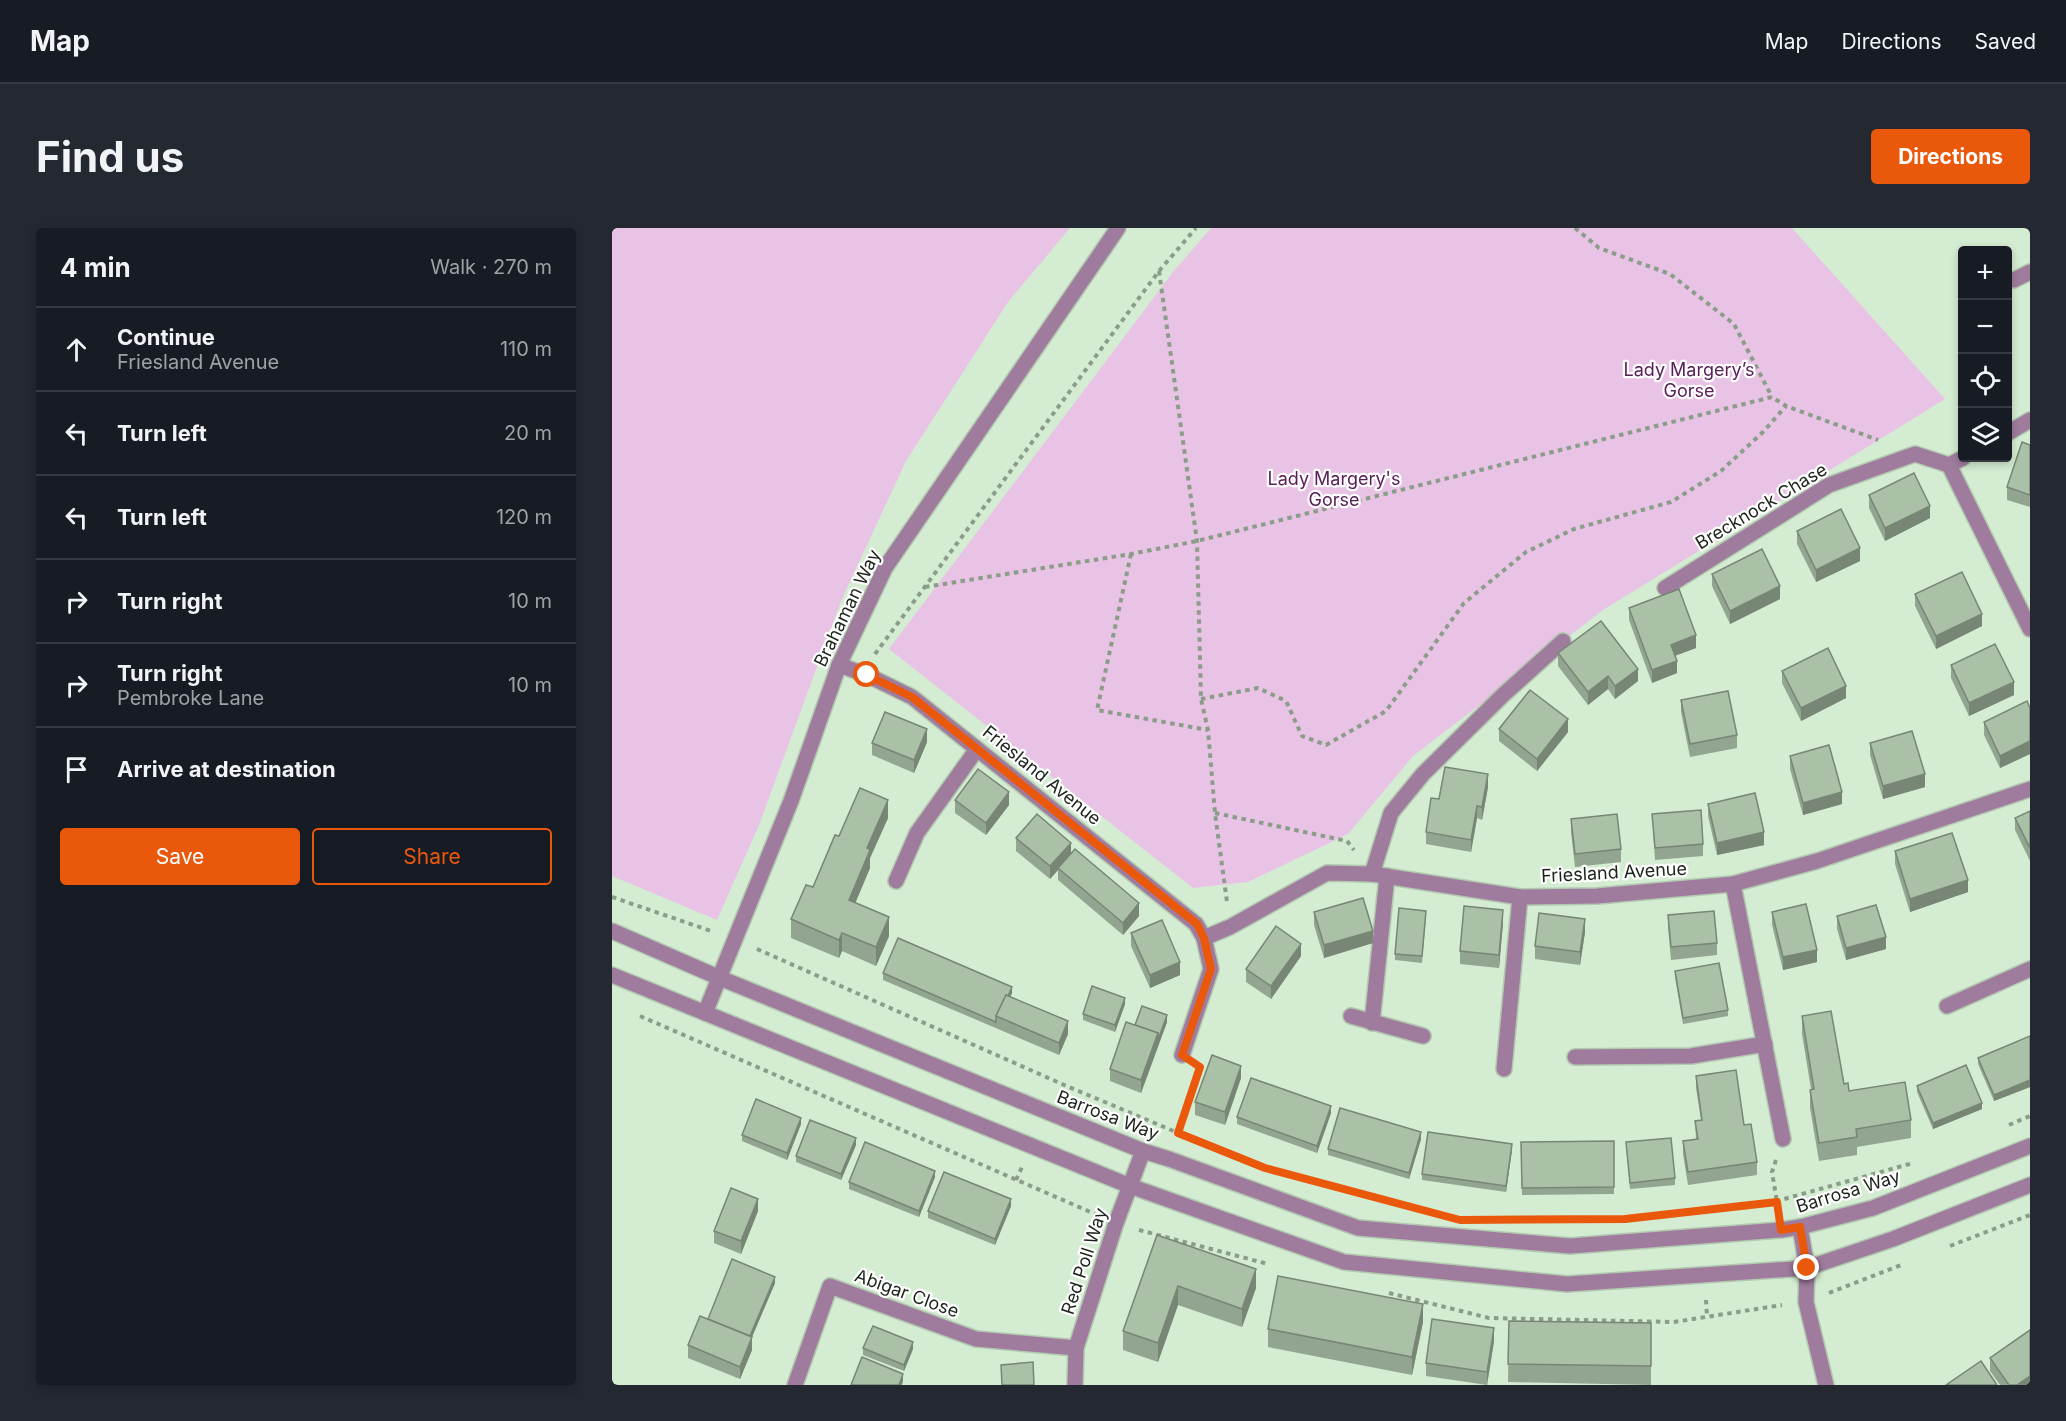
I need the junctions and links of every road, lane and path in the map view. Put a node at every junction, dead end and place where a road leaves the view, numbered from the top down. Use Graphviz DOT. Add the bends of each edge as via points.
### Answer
graph roads {
  1 [pos="1118,228"];
  2 [pos="1196,228"];
  3 [pos="1575,228"];
  4 [pos="1159,271"];
  5 [pos="2030,272"];
  6 [pos="2014,280"];
  7 [pos="1772,397"];
  8 [pos="1786,406"];
  9 [pos="2030,420"];
  10 [pos="2012,430"];
  11 [pos="1915,454"];
  12 [pos="1956,461"];
  13 [pos="1197,541"];
  14 [pos="1131,554"];
  15 [pos="925,587"];
  16 [pos="1665,588"];
  17 [pos="2030,629"];
  18 [pos="1563,641"];
  19 [pos="839,665"];
  20 [pos="867,675"];
  21 [pos="1201,699"];
  22 [pos="1208,730"];
  23 [pos="977,749"];
  24 [pos="2030,789"];
  25 [pos="1215,813"];
  26 [pos="1380,875"];
  27 [pos="896,881"];
  28 [pos="1732,884"];
  29 [pos="612,897"];
  30 [pos="1520,897"];
  31 [pos="1230,927"];
  32 [pos="612,931"];
  33 [pos="1204,938"];
  34 [pos="735,939"];
  35 [pos="2030,969"];
  36 [pos="612,975"];
  37 [pos="720,978"];
  38 [pos="1947,1006"];
  39 [pos="705,1013"];
  40 [pos="1352,1016"];
  41 [pos="1372,1023"];
  42 [pos="1423,1036"];
  43 [pos="1765,1044"];
  44 [pos="1182,1055"];
  45 [pos="1575,1057"];
  46 [pos="1504,1069"];
  47 [pos="2030,1116"];
  48 [pos="2008,1125"];
  49 [pos="1178,1133"];
  50 [pos="1783,1139"];
  51 [pos="1200,1142"];
  52 [pos="2030,1146"];
  53 [pos="1143,1151"];
  54 [pos="1169,1159"];
  55 [pos="1922,1161"];
  56 [pos="1288,1174"];
  57 [pos="2030,1185"];
  58 [pos="1130,1186"];
  59 [pos="1777,1202"];
  60 [pos="1414,1208"];
  61 [pos="1722,1208"];
  62 [pos="1800,1227"];
  63 [pos="1781,1230"];
  64 [pos="1807,1268"];
  65 [pos="1076,1348"];
  66 [pos="795,1385"];
  67 [pos="1075,1385"];
  68 [pos="1826,1385"];
  1 -- 19 [label="street, Brahaman Way" via="885,568"];
  2 -- 4 [label="path"];
  3 -- 7 [label="path" via="1599,248 1670,274 1734,324"];
  4 -- 13 [label="path"];
  4 -- 15 [label="path"];
  5 -- 6 [label="street"];
  7 -- 8 [label="path"];
  7 -- 13 [label="path"];
  8 -- 11 [label="path"];
  8 -- 21 [label="path" via="1721,471 1671,502 1574,530 1526,552 1464,603 1386,711 1326,745 1302,736 1286,701 1258,688"];
  9 -- 10 [label="street"];
  11 -- 12 [label="street"];
  11 -- 16 [label="street, Brecknock Chase" via="1829,485"];
  12 -- 17 [label="street"];
  13 -- 14 [label="path"];
  13 -- 21 [label="path"];
  14 -- 15 [label="path"];
  14 -- 22 [label="path" via="1097,710"];
  15 -- 20 [label="path" via="874,654"];
  18 -- 26 [label="street" via="1431,766 1391,813"];
  19 -- 20 [label="street, Friesland Avenue"];
  19 -- 34 [label="street, Brahaman Way" via="791,801"];
  20 -- 23 [label="street, Friesland Avenue" via="912,697"];
  21 -- 22 [label="path"];
  22 -- 25 [label="path"];
  23 -- 27 [label="street" via="917,833"];
  23 -- 33 [label="street, Friesland Avenue" via="1197,924"];
  24 -- 28 [label="street, Friesland Avenue" via="1817,861"];
  25 -- 26 [label="path" via="1347,842"];
  25 -- 31 [label="path"];
  26 -- 30 [label="street, Friesland Avenue"];
  26 -- 31 [label="street, Friesland Avenue" via="1327,873"];
  26 -- 41 [label="street"];
  28 -- 30 [label="street, Friesland Avenue" via="1597,896"];
  28 -- 43 [label="street"];
  29 -- 34 [label="path"];
  30 -- 46 [label="street"];
  31 -- 33 [label="street, Friesland Avenue"];
  32 -- 37 [label="street, Barrosa Way"];
  33 -- 44 [label="street, Friesland Avenue" via="1211,969"];
  34 -- 37 [label="street, Brahaman Way"];
  34 -- 49 [label="path"];
  35 -- 38 [label="street"];
  36 -- 39 [label="street"];
  37 -- 39 [label="street, Brahaman Way"];
  37 -- 53 [label="street, Barrosa Way"];
  39 -- 58 [label="street"];
  40 -- 41 [label="street"];
  41 -- 42 [label="street"];
  43 -- 45 [label="street" via="1691,1056"];
  43 -- 50 [label="street"];
  44 -- 49 [label="path" via="1200,1067"];
  47 -- 48 [label="path"];
  49 -- 51 [label="path"];
  49 -- 54 [label="path"];
  50 -- 59 [label="path" via="1772,1172"];
  52 -- 62 [label="street, Barrosa Way" via="1874,1208"];
  53 -- 54 [label="street, Barrosa Way"];
  53 -- 58 [label="street, Red Poll Way"];
  54 -- 63 [label="street, Barrosa Way" via="1358,1228 1570,1246"];
  55 -- 59 [label="path"];
  56 -- 60 [label="path"];
  57 -- 64 [label="street"];
  58 -- 64 [label="street" via="1344,1262 1567,1284"];
  58 -- 65 [label="street, Red Poll Way"];
  59 -- 61 [label="path"];
  59 -- 63 [label="path"];
  62 -- 63 [label="street, Barrosa Way"];
  62 -- 64 [label="street"];
  64 -- 68 [label="street" via="1806,1302"];
  65 -- 66 [label="street, Abigar Close" via="976,1339 830,1286"];
  65 -- 67 [label="street, Red Poll Way"];
}
